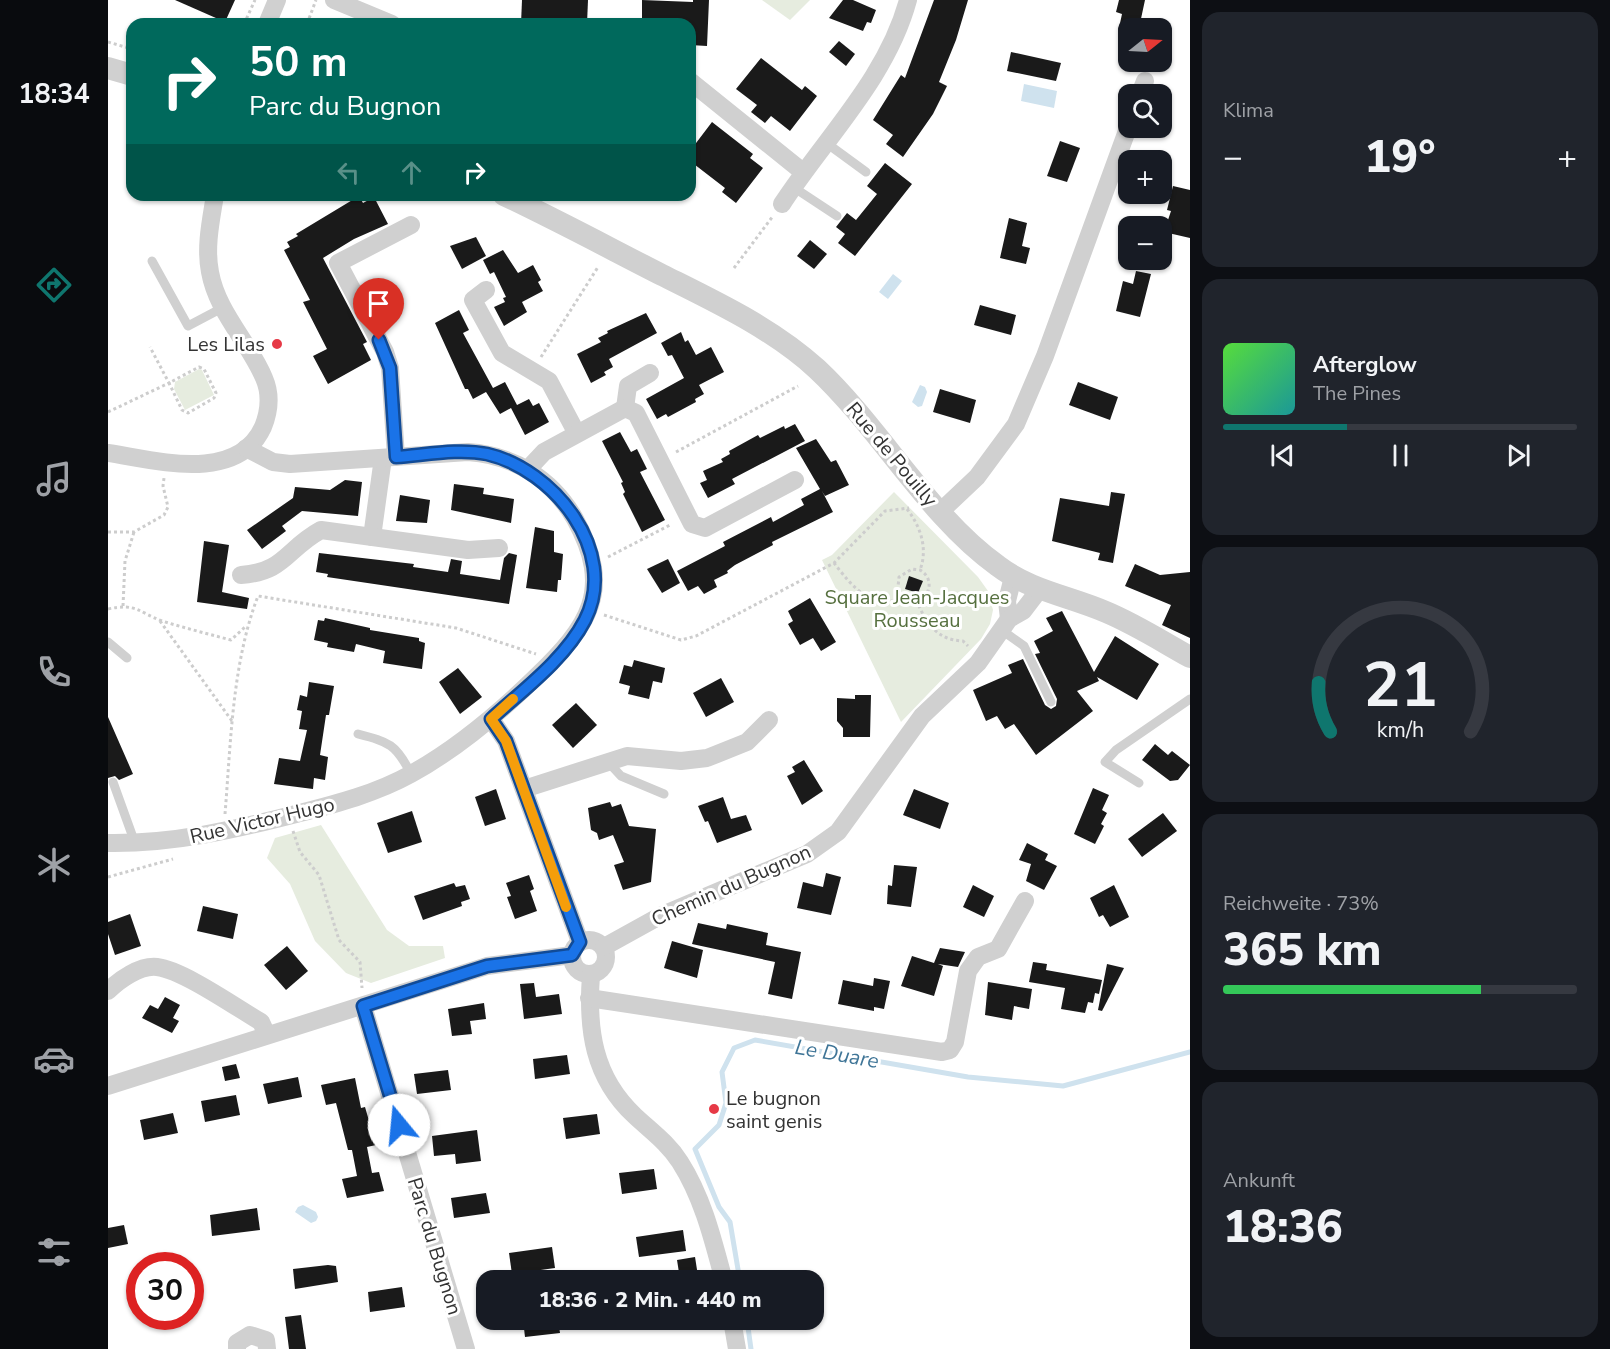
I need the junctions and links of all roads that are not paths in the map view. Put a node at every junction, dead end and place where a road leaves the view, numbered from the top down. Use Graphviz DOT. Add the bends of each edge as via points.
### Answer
graph roads {
  1 [pos="277,0"];
  2 [pos="334,0"];
  3 [pos="908,0"];
  4 [pos="270,18"];
  5 [pos="378,18"];
  6 [pos="108,68"];
  7 [pos="126,73"];
  8 [pos="696,86"];
  9 [pos="1124,138"];
  10 [pos="825,142"];
  11 [pos="866,172"];
  12 [pos="798,180"];
  13 [pos="214,201"];
  14 [pos="516,201"];
  15 [pos="782,204"];
  16 [pos="837,216"];
  17 [pos="411,225"];
  18 [pos="152,261"];
  19 [pos="486,290"];
  20 [pos="224,307"];
  21 [pos="650,373"];
  22 [pos="625,408"];
  23 [pos="576,432"];
  24 [pos="246,448"];
  25 [pos="108,453"];
  26 [pos="389,457"];
  27 [pos="528,469"];
  28 [pos="795,480"];
  29 [pos="941,511"];
  30 [pos="372,537"];
  31 [pos="499,548"];
  32 [pos="242,575"];
  33 [pos="1013,577"];
  34 [pos="1039,590"];
  35 [pos="1006,625"];
  36 [pos="108,642"];
  37 [pos="1190,657"];
  38 [pos="127,658"];
  39 [pos="1190,699"];
  40 [pos="1051,702"];
  41 [pos="491,719"];
  42 [pos="769,720"];
  43 [pos="358,734"];
  44 [pos="607,761"];
  45 [pos="411,774"];
  46 [pos="113,782"];
  47 [pos="1139,783"];
  48 [pos="524,789"];
  49 [pos="664,794"];
  50 [pos="108,843"];
  51 [pos="135,843"];
  52 [pos="1025,901"];
  53 [pos="604,947"];
  54 [pos="576,949"];
  55 [pos="591,975"];
  56 [pos="108,991"];
  57 [pos="589,998"];
  58 [pos="363,1006"];
  59 [pos="267,1035"];
  60 [pos="108,1086"];
  61 [pos="721,1270"];
  62 [pos="734,1330"];
  63 [pos="237,1349"];
  64 [pos="267,1349"];
  65 [pos="466,1349"];
  66 [pos="737,1349"];
  1 -- 4 [label="street"];
  2 -- 5 [label="street"];
  3 -- 10 [label="street" via="889,50 866,89"];
  6 -- 7 [label="street"];
  8 -- 12 [label="street"];
  9 -- 29 [label="street, Rue de Pouilly" via="1045,356 1016,424 977,477"];
  10 -- 11 [label="lane"];
  10 -- 12 [label="street"];
  12 -- 15 [label="street"];
  12 -- 16 [label="lane"];
  13 -- 20 [label="street" via="209,271"];
  14 -- 29 [label="street, Rue de Pouilly" via="728,309 793,348 835,388"];
  17 -- 26 [label="street" via="338,263 390,368"];
  18 -- 20 [label="lane" via="188,326"];
  19 -- 23 [label="street" via="473,300 502,353 549,381"];
  20 -- 24 [label="street" via="269,392 265,422"];
  21 -- 22 [label="street" via="628,386"];
  22 -- 23 [label="street"];
  22 -- 28 [label="street" via="636,413 692,524 705,528"];
  23 -- 27 [label="street" via="544,452"];
  24 -- 25 [label="street" via="204,464"];
  24 -- 26 [label="street, Rue Victor Hugo" via="273,462 290,464"];
  26 -- 27 [label="street, Rue Victor Hugo" via="484,453"];
  26 -- 30 [label="street"];
  27 -- 41 [label="street, Rue Victor Hugo" via="567,506 584,537 593,570 592,604 578,634"];
  29 -- 33 [label="street" via="971,544"];
  30 -- 31 [label="street" via="468,550"];
  30 -- 32 [label="street" via="321,530 273,569"];
  33 -- 34 [label="street"];
  33 -- 35 [label="street"];
  34 -- 35 [label="street, Chemin du Bugnon"];
  34 -- 37 [label="street" via="1106,612"];
  35 -- 40 [label="lane" via="1024,646"];
  35 -- 53 [label="street, Chemin du Bugnon" via="978,663 922,716 837,832 790,862 660,916"];
  36 -- 38 [label="lane"];
  39 -- 47 [label="lane" via="1116,750 1105,762"];
  41 -- 45 [label="street, Rue Victor Hugo"];
  41 -- 48 [label="street" via="506,741"];
  42 -- 44 [label="street" via="747,742 707,758 681,761 627,756"];
  43 -- 45 [label="lane" via="387,741"];
  44 -- 48 [label="street"];
  44 -- 49 [label="lane" via="621,776"];
  45 -- 51 [label="street, Rue Victor Hugo" via="336,804 230,830"];
  46 -- 51 [label="lane"];
  48 -- 54 [label="street"];
  50 -- 51 [label="street, Rue Victor Hugo"];
  52 -- 57 [label="street" via="998,949 978,957 968,971 955,1042 950,1050 942,1052"];
  53 -- 54 [label="street" via="588,939"];
  53 -- 55 [label="street" via="606,964"];
  54 -- 55 [label="street" via="577,969"];
  54 -- 58 [label="street" via="487,966"];
  55 -- 57 [label="street"];
  56 -- 59 [label="street" via="121,978 155,966 172,971 261,1022"];
  57 -- 61 [label="street" via="594,1053 604,1076 619,1100 679,1160 706,1219"];
  58 -- 59 [label="street"];
  58 -- 65 [label="street, Parc du Bugnon"];
  59 -- 60 [label="street"];
  62 -- 66 [label="street"];
  63 -- 64 [label="street" via="237,1343 250,1335 266,1340"];
}
